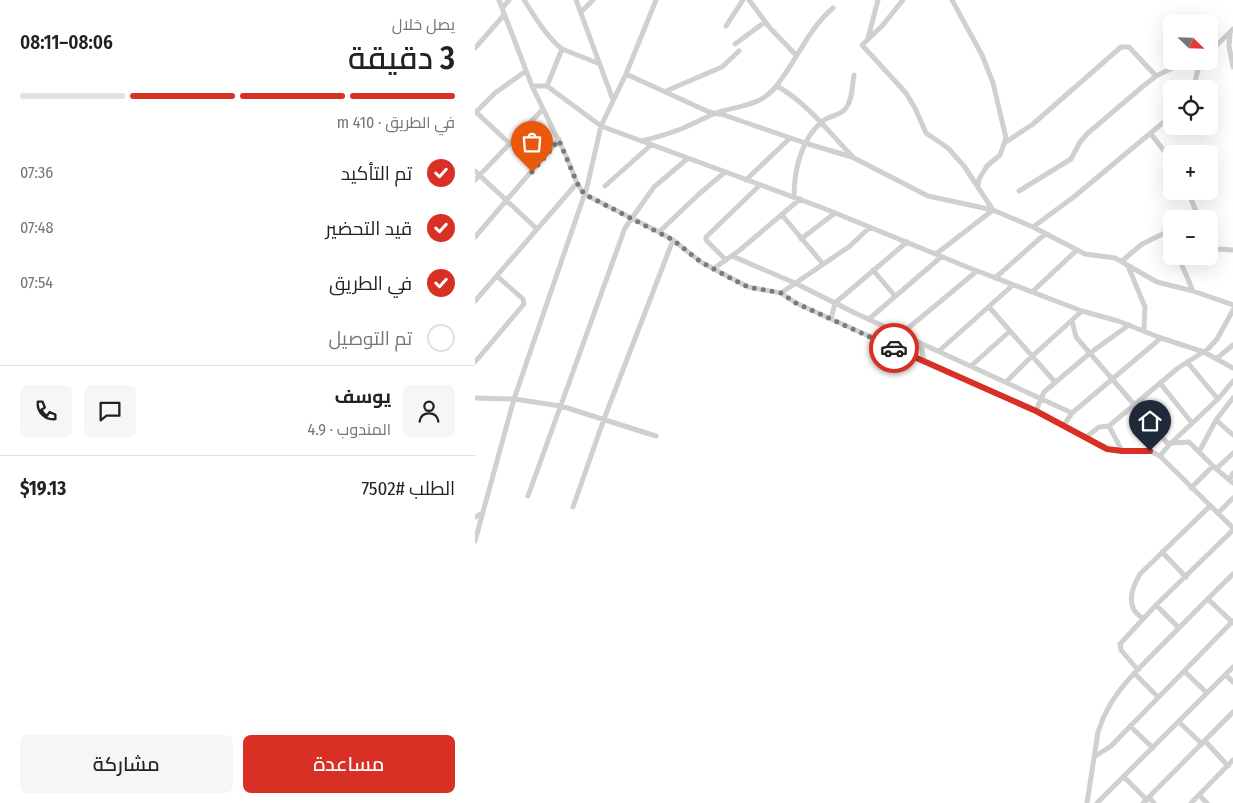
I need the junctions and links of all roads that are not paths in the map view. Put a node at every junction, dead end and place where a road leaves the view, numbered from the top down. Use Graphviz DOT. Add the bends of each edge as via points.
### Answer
graph roads {
  1 [pos="499,0"];
  2 [pos="509,0"];
  3 [pos="524,0"];
  4 [pos="576,0"];
  5 [pos="593,0"];
  6 [pos="656,0"];
  7 [pos="743,0"];
  8 [pos="749,0"];
  9 [pos="877,0"];
  10 [pos="903,0"];
  11 [pos="952,0"];
  12 [pos="501,8"];
  13 [pos="833,8"];
  14 [pos="581,12"];
  15 [pos="504,15"];
  16 [pos="765,22"];
  17 [pos="726,26"];
  18 [pos="1231,31"];
  19 [pos="868,38"];
  20 [pos="1218,43"];
  21 [pos="735,44"];
  22 [pos="475,48"];
  23 [pos="562,49"];
  24 [pos="739,50"];
  25 [pos="796,55"];
  26 [pos="600,64"];
  27 [pos="1233,67"];
  28 [pos="1169,70"];
  29 [pos="526,71"];
  30 [pos="625,74"];
  31 [pos="854,74"];
  32 [pos="1157,76"];
  33 [pos="532,86"];
  34 [pos="547,86"];
  35 [pos="777,86"];
  36 [pos="665,91"];
  37 [pos="613,100"];
  38 [pos="543,109"];
  39 [pos="475,112"];
  40 [pos="716,113"];
  41 [pos="821,122"];
  42 [pos="1163,123"];
  43 [pos="601,126"];
  44 [pos="1151,134"];
  45 [pos="790,138"];
  46 [pos="559,140"];
  47 [pos="640,141"];
  48 [pos="1006,142"];
  49 [pos="509,144"];
  50 [pos="805,144"];
  51 [pos="651,146"];
  52 [pos="1163,150"];
  53 [pos="852,157"];
  54 [pos="687,159"];
  55 [pos="725,172"];
  56 [pos="477,173"];
  57 [pos="475,180"];
  58 [pos="746,180"];
  59 [pos="577,183"];
  60 [pos="760,185"];
  61 [pos="605,186"];
  62 [pos="978,186"];
  63 [pos="1019,191"];
  64 [pos="584,194"];
  65 [pos="794,197"];
  66 [pos="800,200"];
  67 [pos="507,201"];
  68 [pos="993,210"];
  69 [pos="835,213"];
  70 [pos="782,215"];
  71 [pos="631,218"];
  72 [pos="1033,227"];
  73 [pos="869,228"];
  74 [pos="537,229"];
  75 [pos="659,232"];
  76 [pos="1045,234"];
  77 [pos="1163,234"];
  78 [pos="475,237"];
  79 [pos="801,239"];
  80 [pos="673,240"];
  81 [pos="907,242"];
  82 [pos="1218,249"];
  83 [pos="1077,250"];
  84 [pos="1233,250"];
  85 [pos="732,256"];
  86 [pos="939,256"];
  87 [pos="727,260"];
  88 [pos="1122,260"];
  89 [pos="823,264"];
  90 [pos="1128,265"];
  91 [pos="1182,265"];
  92 [pos="713,269"];
  93 [pos="873,270"];
  94 [pos="977,271"];
  95 [pos="497,276"];
  96 [pos="995,278"];
  97 [pos="795,283"];
  98 [pos="1013,285"];
  99 [pos="1193,290"];
  100 [pos="1032,292"];
  101 [pos="781,293"];
  102 [pos="895,296"];
  103 [pos="476,297"];
  104 [pos="835,303"];
  105 [pos="1233,305"];
  106 [pos="989,307"];
  107 [pos="1233,310"];
  108 [pos="1082,311"];
  109 [pos="831,319"];
  110 [pos="869,320"];
  111 [pos="1072,322"];
  112 [pos="1129,325"];
  113 [pos="1144,330"];
  114 [pos="1010,331"];
  115 [pos="901,334"];
  116 [pos="1161,338"];
  117 [pos="921,343"];
  118 [pos="1233,345"];
  119 [pos="939,351"];
  120 [pos="1204,352"];
  121 [pos="1090,353"];
  122 [pos="1032,357"];
  123 [pos="1216,359"];
  124 [pos="924,361"];
  125 [pos="475,362"];
  126 [pos="1187,362"];
  127 [pos="971,366"];
  128 [pos="1233,368"];
  129 [pos="1112,378"];
  130 [pos="1233,381"];
  131 [pos="1006,382"];
  132 [pos="1055,382"];
  133 [pos="1160,383"];
  134 [pos="1040,397"];
  135 [pos="475,398"];
  136 [pos="1233,398"];
  137 [pos="514,399"];
  138 [pos="1218,399"];
  139 [pos="1134,404"];
  140 [pos="561,406"];
  141 [pos="1036,411"];
  142 [pos="1072,413"];
  143 [pos="604,419"];
  144 [pos="1216,420"];
  145 [pos="1192,423"];
  146 [pos="1064,425"];
  147 [pos="1109,426"];
  148 [pos="1233,434"];
  149 [pos="656,436"];
  150 [pos="1086,437"];
  151 [pos="1170,444"];
  152 [pos="1122,451"];
  153 [pos="1199,452"];
  154 [pos="1233,453"];
  155 [pos="1160,456"];
  156 [pos="1214,468"];
  157 [pos="1233,473"];
  158 [pos="1231,481"];
  159 [pos="1191,488"];
  160 [pos="528,496"];
  161 [pos="1233,498"];
  162 [pos="1210,506"];
  163 [pos="573,507"];
  164 [pos="1218,513"];
  165 [pos="483,514"];
  166 [pos="475,517"];
  167 [pos="1233,529"];
  168 [pos="475,542"];
  169 [pos="1162,552"];
  170 [pos="1233,574"];
  171 [pos="1185,576"];
  172 [pos="1208,599"];
  173 [pos="1156,606"];
  174 [pos="1143,619"];
  175 [pos="1233,622"];
  176 [pos="1179,628"];
  177 [pos="1233,667"];
  178 [pos="1136,671"];
  179 [pos="1184,671"];
  180 [pos="1226,675"];
  181 [pos="1233,682"];
  182 [pos="1207,693"];
  183 [pos="1159,697"];
  184 [pos="1233,712"];
  185 [pos="1179,722"];
  186 [pos="1130,726"];
  187 [pos="1204,742"];
  188 [pos="1153,748"];
  189 [pos="1094,757"];
  190 [pos="1233,760"];
  191 [pos="1228,766"];
  192 [pos="1125,777"];
  193 [pos="1199,795"];
  194 [pos="1146,800"];
  195 [pos="1087,803"];
  196 [pos="1097,803"];
  197 [pos="1154,803"];
  198 [pos="1191,803"];
  199 [pos="1207,803"];
  1 -- 12 [label="street"];
  2 -- 12 [label="street"];
  3 -- 23 [label="street"];
  4 -- 14 [label="street"];
  5 -- 14 [label="street"];
  6 -- 30 [label="street"];
  7 -- 17 [label="street"];
  8 -- 16 [label="street"];
  9 -- 19 [label="street"];
  10 -- 19 [label="street"];
  11 -- 48 [label="street" via="982,55 993,83"];
  12 -- 15 [label="street"];
  13 -- 25 [label="street" via="820,20"];
  14 -- 26 [label="street"];
  15 -- 22 [label="street"];
  15 -- 29 [label="street"];
  16 -- 21 [label="street"];
  16 -- 25 [label="street"];
  18 -- 20 [label="street"];
  18 -- 27 [label="street" via="1229,46"];
  19 -- 62 [label="street" via="862,45 905,92 926,132 948,148"];
  23 -- 26 [label="street"];
  23 -- 34 [label="street"];
  24 -- 36 [label="street" via="722,67"];
  25 -- 35 [label="street"];
  26 -- 37 [label="street"];
  28 -- 32 [label="street"];
  29 -- 33 [label="street"];
  29 -- 39 [label="street"];
  30 -- 36 [label="street"];
  30 -- 37 [label="street"];
  31 -- 41 [label="street" via="845,110"];
  32 -- 48 [label="street" via="1129,47 1121,47 1033,124"];
  32 -- 63 [label="street" via="1088,133 1071,159"];
  33 -- 34 [label="street"];
  33 -- 38 [label="street"];
  34 -- 43 [label="street"];
  35 -- 40 [label="street" via="753,104"];
  35 -- 41 [label="street"];
  36 -- 40 [label="street"];
  37 -- 43 [label="street"];
  38 -- 46 [label="street"];
  38 -- 49 [label="street"];
  39 -- 49 [label="street"];
  40 -- 45 [label="street"];
  40 -- 47 [label="street" via="679,130"];
  41 -- 50 [label="street"];
  41 -- 53 [label="street"];
  42 -- 44 [label="street"];
  43 -- 47 [label="street"];
  43 -- 64 [label="street"];
  44 -- 52 [label="street"];
  44 -- 72 [label="street"];
  45 -- 50 [label="street"];
  45 -- 58 [label="street"];
  46 -- 59 [label="street"];
  46 -- 67 [label="street"];
  47 -- 51 [label="street"];
  48 -- 62 [label="street" via="1000,155 982,172"];
  49 -- 56 [label="street"];
  50 -- 53 [label="street"];
  50 -- 65 [label="street" via="795,173"];
  51 -- 54 [label="street"];
  51 -- 61 [label="street"];
  53 -- 68 [label="street" via="928,196"];
  54 -- 55 [label="street"];
  54 -- 71 [label="street" via="654,187"];
  55 -- 58 [label="street"];
  55 -- 75 [label="street"];
  56 -- 57 [label="street"];
  56 -- 67 [label="street"];
  58 -- 60 [label="street"];
  59 -- 64 [label="street"];
  59 -- 74 [label="street"];
  60 -- 65 [label="street"];
  60 -- 87 [label="street" via="706,237"];
  62 -- 68 [label="street"];
  64 -- 71 [label="street"];
  64 -- 137 [label="street"];
  65 -- 66 [label="street"];
  66 -- 69 [label="street"];
  66 -- 70 [label="street"];
  67 -- 74 [label="street"];
  67 -- 78 [label="street"];
  68 -- 72 [label="street"];
  68 -- 86 [label="street"];
  69 -- 73 [label="street"];
  69 -- 79 [label="street"];
  70 -- 79 [label="street"];
  70 -- 85 [label="street"];
  71 -- 75 [label="street"];
  71 -- 140 [label="street"];
  72 -- 76 [label="street"];
  73 -- 81 [label="street"];
  73 -- 89 [label="street"];
  74 -- 95 [label="street"];
  75 -- 80 [label="street"];
  76 -- 83 [label="street"];
  76 -- 96 [label="street"];
  77 -- 88 [label="street" via="1142,244"];
  79 -- 89 [label="street"];
  80 -- 92 [label="street"];
  80 -- 143 [label="street"];
  81 -- 86 [label="street"];
  81 -- 93 [label="street"];
  82 -- 84 [label="street"];
  83 -- 88 [label="street"];
  83 -- 100 [label="street"];
  85 -- 87 [label="street"];
  85 -- 97 [label="street"];
  86 -- 94 [label="street"];
  86 -- 102 [label="street"];
  87 -- 92 [label="street"];
  88 -- 90 [label="street"];
  89 -- 97 [label="street"];
  90 -- 99 [label="street" via="1157,282"];
  90 -- 113 [label="street" via="1145,307"];
  91 -- 99 [label="street"];
  92 -- 101 [label="street" via="748,287"];
  93 -- 102 [label="street"];
  93 -- 104 [label="street"];
  94 -- 96 [label="street"];
  94 -- 115 [label="street"];
  95 -- 103 [label="street"];
  95 -- 125 [label="street" via="524,304"];
  96 -- 98 [label="street"];
  97 -- 101 [label="street"];
  97 -- 104 [label="street"];
  98 -- 100 [label="street"];
  98 -- 106 [label="street"];
  99 -- 105 [label="street"];
  100 -- 108 [label="street"];
  101 -- 109 [label="street"];
  102 -- 110 [label="street"];
  104 -- 109 [label="street"];
  104 -- 110 [label="street"];
  106 -- 114 [label="street"];
  106 -- 119 [label="street"];
  107 -- 120 [label="street" via="1217,339"];
  108 -- 111 [label="street"];
  108 -- 112 [label="street"];
  109 -- 124 [label="street"];
  110 -- 115 [label="street"];
  111 -- 121 [label="street" via="1076,337"];
  111 -- 122 [label="street"];
  112 -- 113 [label="street"];
  112 -- 121 [label="street"];
  113 -- 116 [label="street"];
  114 -- 122 [label="street"];
  114 -- 127 [label="street"];
  115 -- 117 [label="street"];
  116 -- 120 [label="street"];
  116 -- 129 [label="street"];
  117 -- 119 [label="street"];
  117 -- 124 [label="street"];
  118 -- 123 [label="street"];
  119 -- 127 [label="street"];
  120 -- 123 [label="street"];
  120 -- 126 [label="street"];
  121 -- 129 [label="street"];
  121 -- 132 [label="street"];
  122 -- 131 [label="street"];
  122 -- 132 [label="street"];
  123 -- 128 [label="street"];
  124 -- 141 [label="street"];
  126 -- 133 [label="street"];
  126 -- 138 [label="street"];
  127 -- 131 [label="street"];
  129 -- 139 [label="street"];
  129 -- 142 [label="street"];
  130 -- 138 [label="street"];
  131 -- 134 [label="street"];
  132 -- 134 [label="street"];
  133 -- 139 [label="street"];
  133 -- 145 [label="street"];
  134 -- 141 [label="street"];
  134 -- 142 [label="street"];
  135 -- 137 [label="street"];
  136 -- 144 [label="street"];
  137 -- 140 [label="street"];
  137 -- 165 [label="street"];
  138 -- 145 [label="street"];
  139 -- 147 [label="street"];
  139 -- 151 [label="street"];
  140 -- 143 [label="street"];
  140 -- 160 [label="street"];
  141 -- 146 [label="street"];
  142 -- 146 [label="street"];
  143 -- 149 [label="street"];
  143 -- 163 [label="street"];
  144 -- 148 [label="street"];
  144 -- 153 [label="street"];
  145 -- 151 [label="street"];
  146 -- 150 [label="street"];
  147 -- 150 [label="street" via="1099,427"];
  147 -- 152 [label="street"];
  150 -- 152 [label="street" via="1107,449"];
  151 -- 153 [label="street" via="1189,442"];
  151 -- 155 [label="street"];
  152 -- 155 [label="street" via="1150,451"];
  153 -- 156 [label="street"];
  154 -- 156 [label="street"];
  155 -- 159 [label="street"];
  156 -- 158 [label="street"];
  156 -- 159 [label="street"];
  157 -- 158 [label="street"];
  159 -- 162 [label="street"];
  161 -- 164 [label="street"];
  162 -- 164 [label="street"];
  162 -- 169 [label="street"];
  164 -- 167 [label="street"];
  165 -- 166 [label="street"];
  165 -- 168 [label="street"];
  167 -- 171 [label="street"];
  169 -- 171 [label="street"];
  169 -- 174 [label="street" via="1140,574 1132,593 1134,610"];
  170 -- 172 [label="street"];
  171 -- 173 [label="street"];
  172 -- 175 [label="street"];
  172 -- 176 [label="street"];
  173 -- 174 [label="street"];
  173 -- 176 [label="street"];
  174 -- 178 [label="street" via="1121,644 1121,650"];
  175 -- 179 [label="street"];
  176 -- 178 [label="street"];
  177 -- 180 [label="street"];
  178 -- 183 [label="street"];
  178 -- 189 [label="street" via="1114,696 1102,720"];
  179 -- 182 [label="street"];
  179 -- 183 [label="street"];
  180 -- 181 [label="street"];
  180 -- 182 [label="street"];
  182 -- 185 [label="street"];
  183 -- 186 [label="street"];
  184 -- 187 [label="street"];
  185 -- 187 [label="street"];
  185 -- 188 [label="street"];
  186 -- 188 [label="street"];
  186 -- 189 [label="street" via="1107,750"];
  187 -- 191 [label="street"];
  187 -- 194 [label="street"];
  188 -- 192 [label="street"];
  189 -- 195 [label="street"];
  190 -- 191 [label="street"];
  191 -- 193 [label="street"];
  192 -- 194 [label="street"];
  192 -- 196 [label="street"];
  193 -- 198 [label="street"];
  193 -- 199 [label="street"];
  194 -- 197 [label="street"];
}
